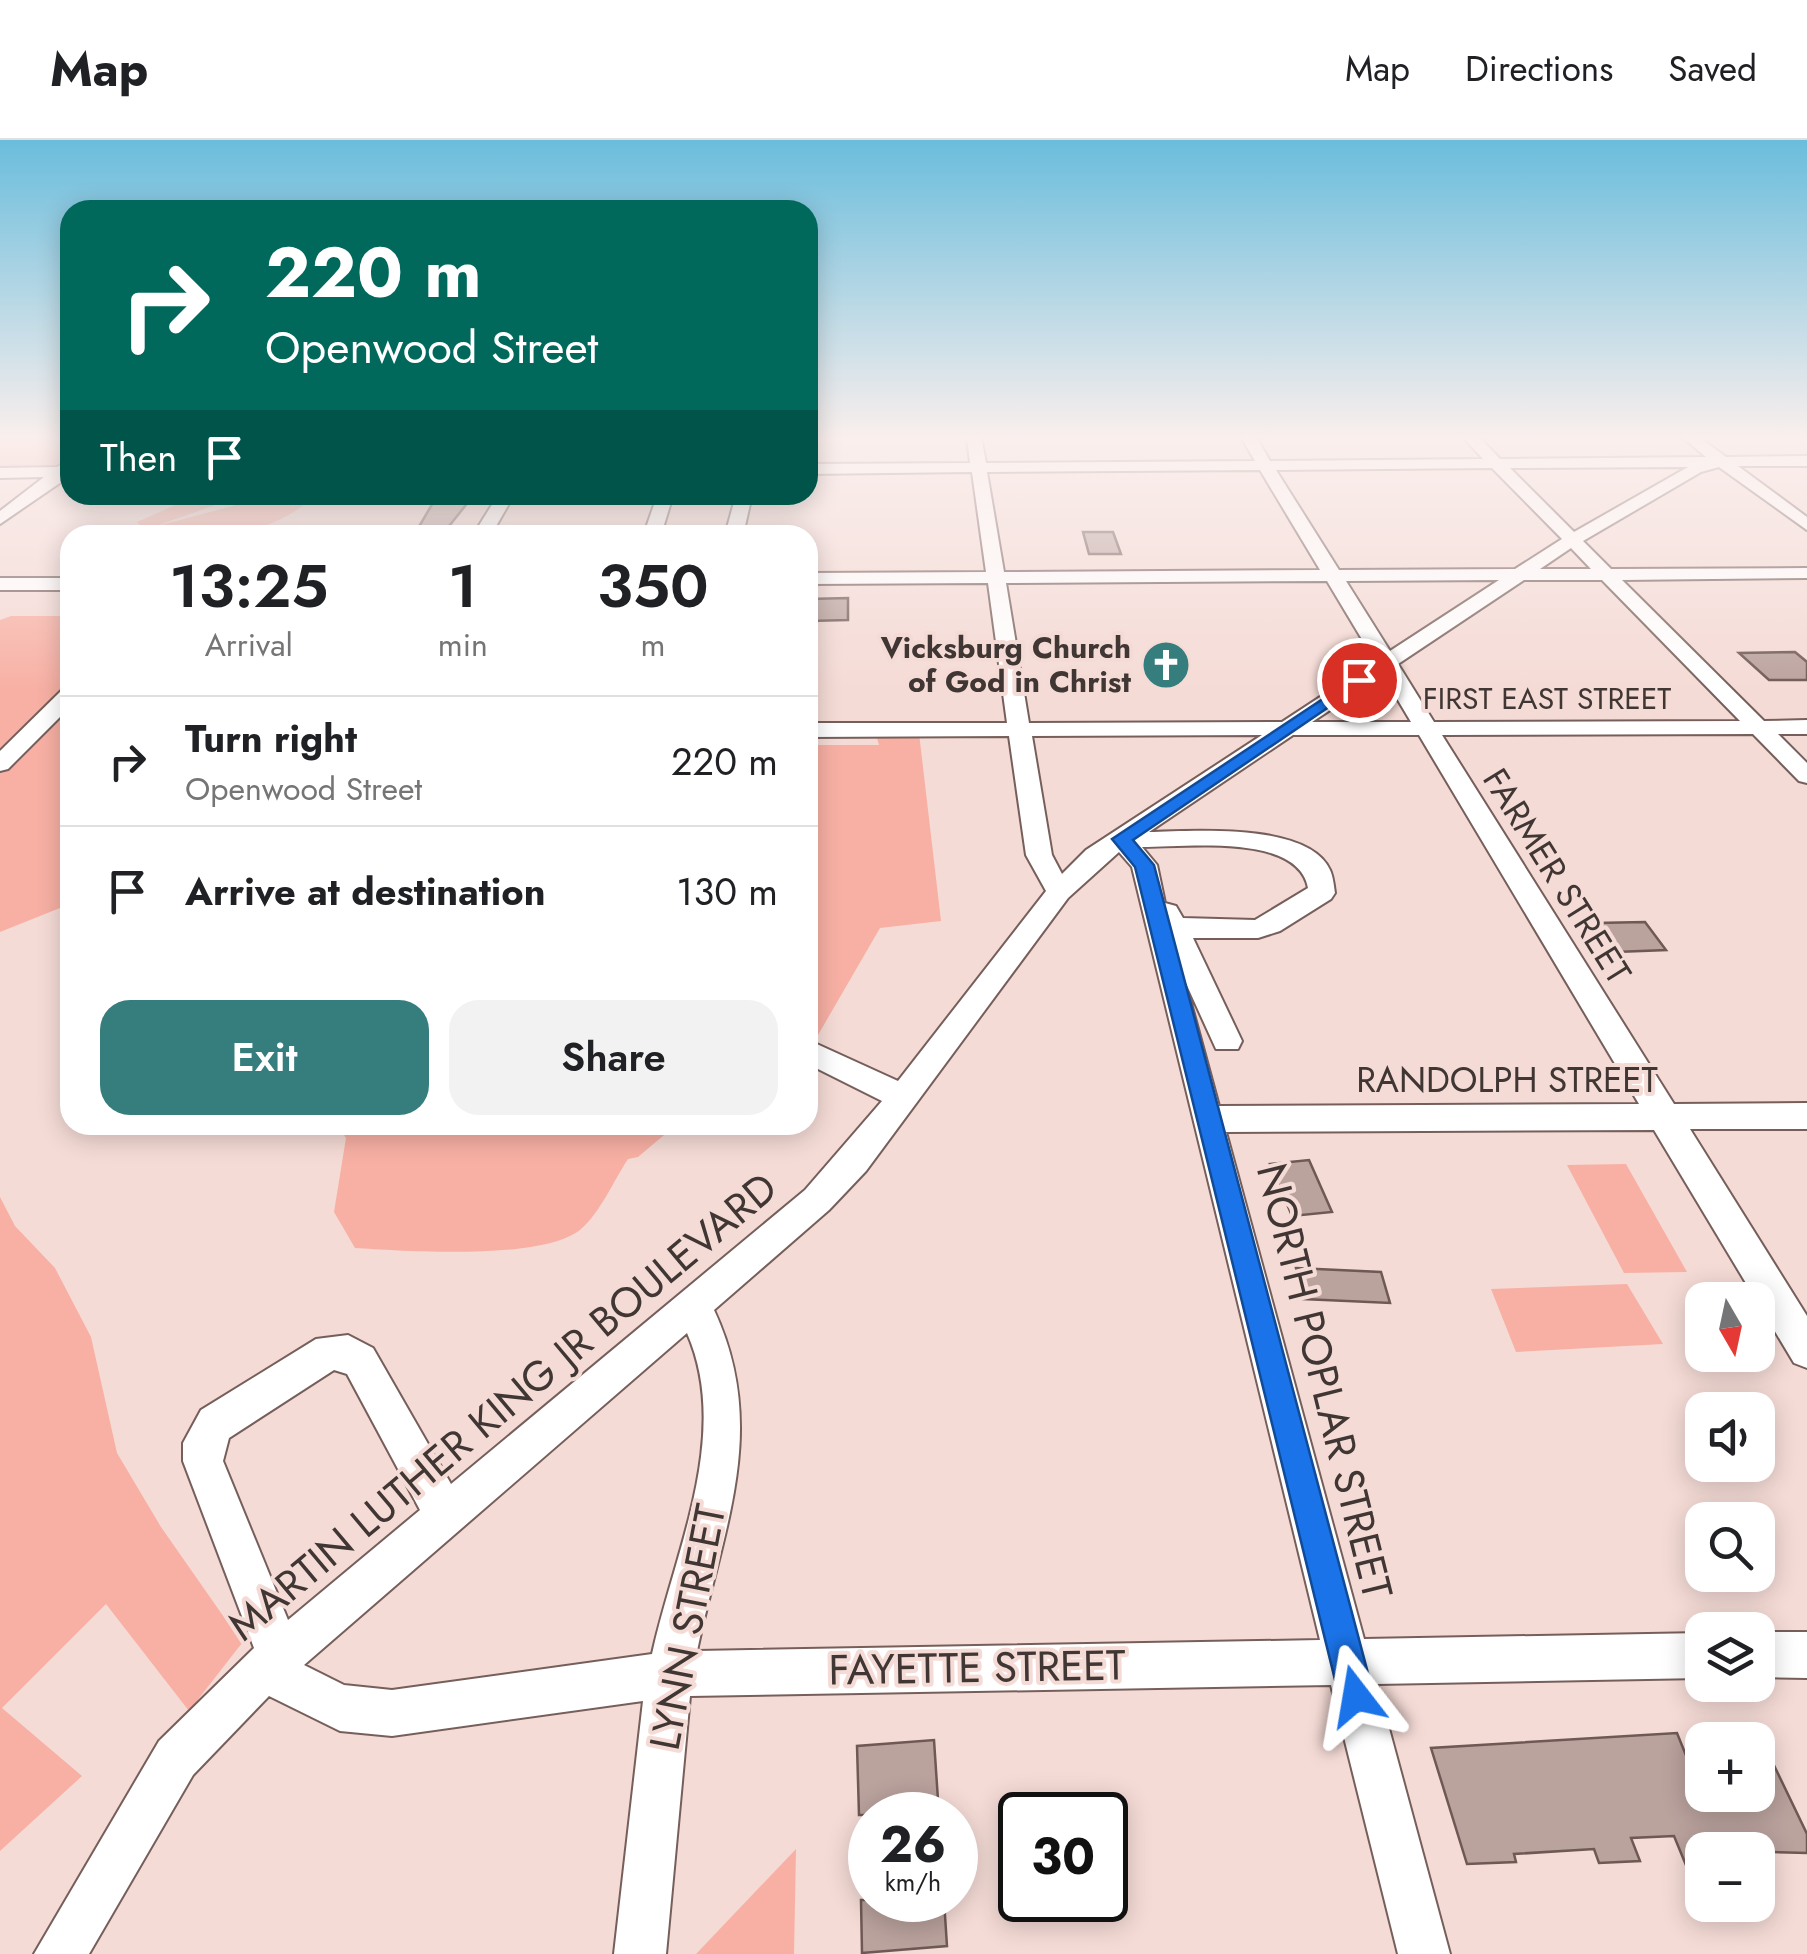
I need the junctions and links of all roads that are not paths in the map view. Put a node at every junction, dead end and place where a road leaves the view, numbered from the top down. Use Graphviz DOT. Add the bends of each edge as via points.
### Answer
graph roads {
  1 [pos="987,522"];
  2 [pos="1300,522"];
  3 [pos="1554,522"];
  4 [pos="1604,522"];
  5 [pos="1572,540"];
  6 [pos="1807,574"];
  7 [pos="1333,575"];
  8 [pos="1522,575"];
  9 [pos="1604,575"];
  10 [pos="997,578"];
  11 [pos="818,579"];
  12 [pos="0,584"];
  13 [pos="60,584"];
  14 [pos="1384,663"];
  15 [pos="60,705"];
  16 [pos="1759,727"];
  17 [pos="1807,727"];
  18 [pos="37,728"];
  19 [pos="60,729"];
  20 [pos="818,730"];
  21 [pos="1281,730"];
  22 [pos="1424,730"];
  23 [pos="1019,732"];
  24 [pos="0,764"];
  25 [pos="1807,776"];
  26 [pos="1133,852"];
  27 [pos="1060,892"];
  28 [pos="1174,926"];
  29 [pos="1228,1040"];
  30 [pos="818,1057"];
  31 [pos="902,1097"];
  32 [pos="1807,1116"];
  33 [pos="1665,1118"];
  34 [pos="1208,1119"];
  35 [pos="694,1307"];
  36 [pos="1807,1350"];
  37 [pos="446,1516"];
  38 [pos="1807,1655"];
  39 [pos="1685,1656"];
  40 [pos="1775,1656"];
  41 [pos="1347,1660"];
  42 [pos="272,1662"];
  43 [pos="670,1674"];
  44 [pos="60,1954"];
  45 [pos="640,1954"];
  46 [pos="1424,1954"];
  1 -- 10 [label="street"];
  2 -- 7 [label="street, FARMER STREET"];
  3 -- 5 [label="street"];
  4 -- 5 [label="street, MARTIN LUTHER KING JR BOULEVARD"];
  5 -- 8 [label="street, MARTIN LUTHER KING JR BOULEVARD"];
  5 -- 9 [label="street"];
  6 -- 9 [label="street"];
  7 -- 8 [label="street"];
  7 -- 10 [label="street"];
  7 -- 14 [label="street, FARMER STREET"];
  8 -- 9 [label="street"];
  8 -- 14 [label="street, MARTIN LUTHER KING JR BOULEVARD"];
  9 -- 16 [label="street"];
  10 -- 11 [label="street"];
  10 -- 23 [label="street"];
  12 -- 13 [label="street"];
  14 -- 21 [label="street, MARTIN LUTHER KING JR BOULEVARD"];
  14 -- 22 [label="street, FARMER STREET"];
  15 -- 18 [label="street"];
  16 -- 17 [label="street, FIRST EAST STREET"];
  16 -- 22 [label="street, FIRST EAST STREET"];
  16 -- 25 [label="street"];
  18 -- 19 [label="street"];
  18 -- 24 [label="street"];
  20 -- 23 [label="street, FIRST EAST STREET"];
  21 -- 22 [label="street, FIRST EAST STREET"];
  21 -- 23 [label="street, FIRST EAST STREET"];
  21 -- 26 [label="street, MARTIN LUTHER KING JR BOULEVARD"];
  22 -- 33 [label="street, FARMER STREET"];
  23 -- 27 [label="street" via="1039,855"];
  26 -- 27 [label="street, MARTIN LUTHER KING JR BOULEVARD" via="1095,856"];
  26 -- 28 [label="street"];
  26 -- 28 [label="street" via="1274,843 1309,855 1324,877 1322,893 1296,902 1263,927 1234,932"];
  26 -- 34 [label="street, NORTH POPLAR STREET"];
  27 -- 31 [label="street, MARTIN LUTHER KING JR BOULEVARD"];
  28 -- 29 [label="street"];
  30 -- 31 [label="street"];
  31 -- 35 [label="street, MARTIN LUTHER KING JR BOULEVARD" via="817,1200"];
  32 -- 33 [label="street, RANDOLPH STREET"];
  33 -- 34 [label="street, RANDOLPH STREET"];
  33 -- 36 [label="street, FARMER STREET"];
  34 -- 41 [label="street, NORTH POPLAR STREET"];
  35 -- 37 [label="street, MARTIN LUTHER KING JR BOULEVARD"];
  35 -- 43 [label="street, LYNN STREET" via="713,1338 726,1410"];
  37 -- 42 [label="street, MARTIN LUTHER KING JR BOULEVARD"];
  37 -- 42 [label="street" via="360,1361 348,1352 329,1352 214,1424 203,1443 203,1461"];
  38 -- 40 [label="street"];
  39 -- 41 [label="street, FAYETTE STREET"];
  41 -- 43 [label="street, FAYETTE STREET"];
  41 -- 46 [label="street, NORTH POPLAR STREET"];
  42 -- 43 [label="street, FAYETTE STREET" via="340,1708 392,1714"];
  42 -- 44 [label="street, MARTIN LUTHER KING JR BOULEVARD" via="176,1758"];
  43 -- 45 [label="street, LYNN STREET"];
}
